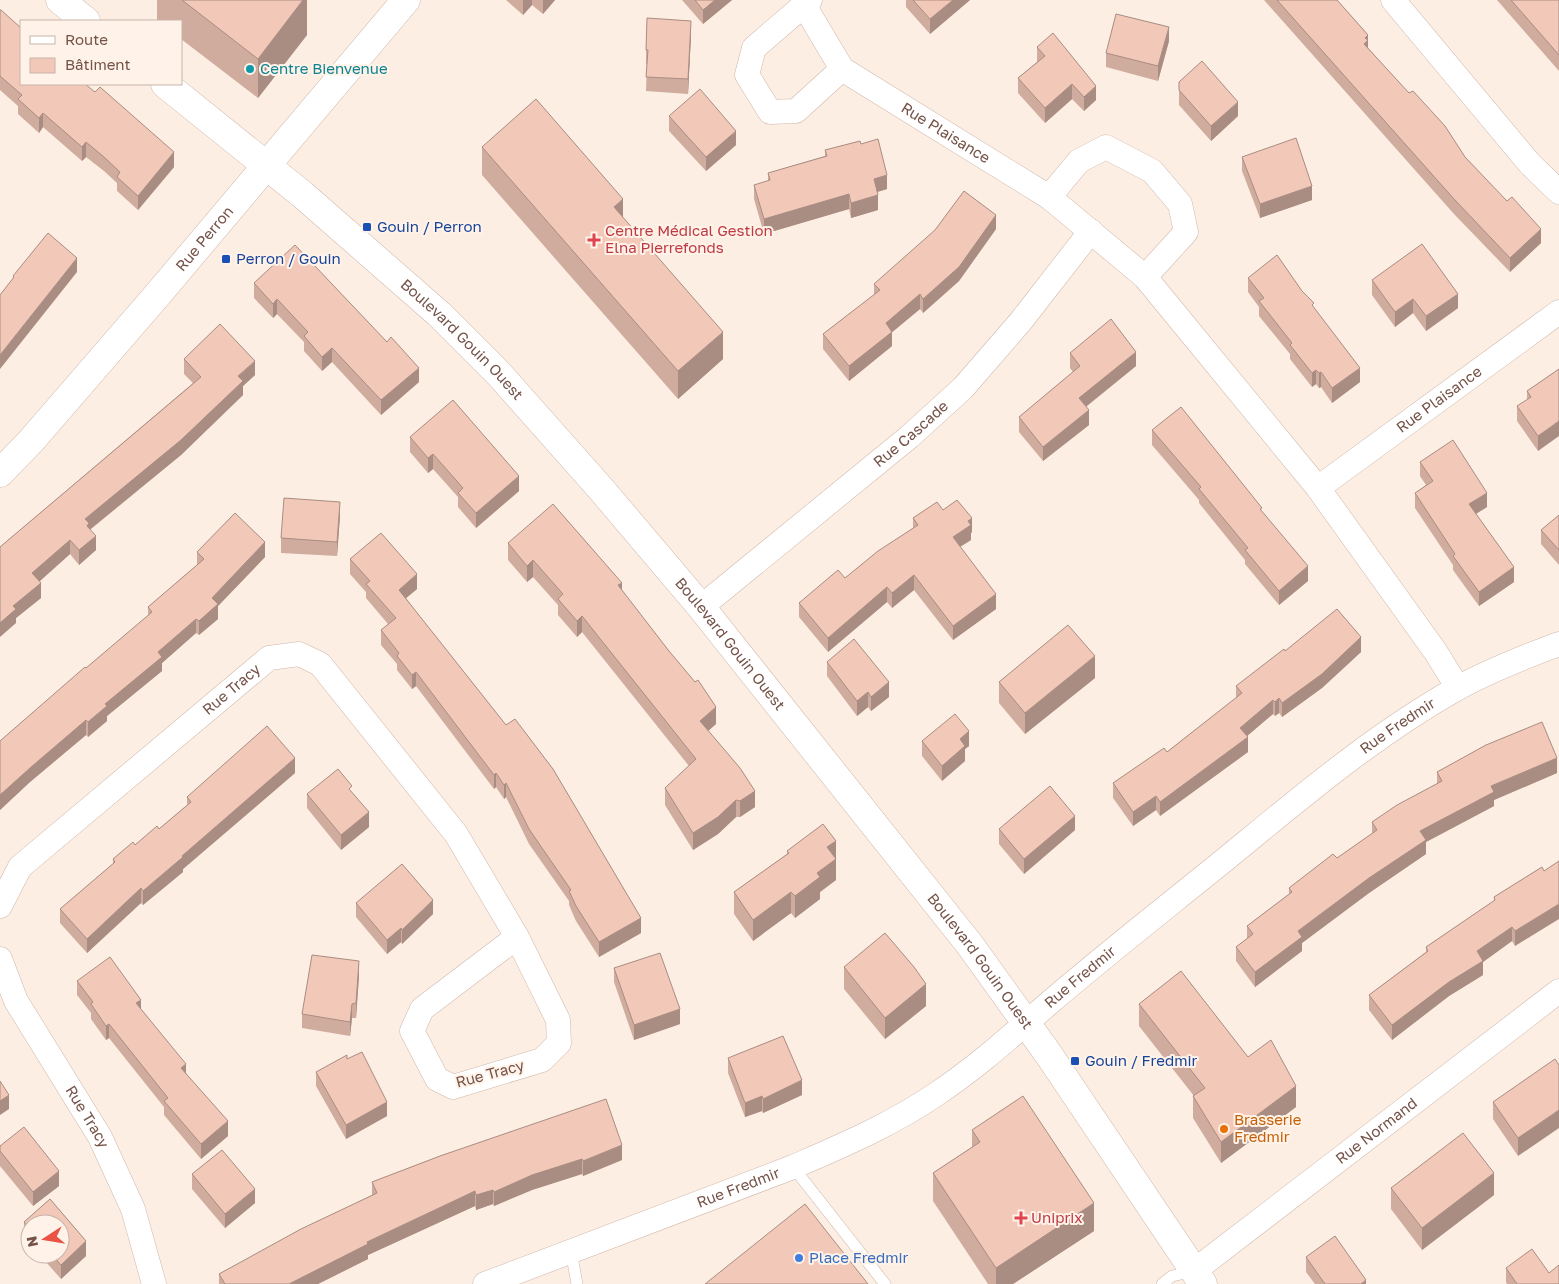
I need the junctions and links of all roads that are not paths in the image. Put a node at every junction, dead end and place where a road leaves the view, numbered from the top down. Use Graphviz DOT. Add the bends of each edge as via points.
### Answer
graph roads {
  1 [pos="60,0"];
  2 [pos="406,0"];
  3 [pos="1393,0"];
  4 [pos="807,2"];
  5 [pos="85,20"];
  6 [pos="842,69"];
  7 [pos="166,85"];
  8 [pos="266,165"];
  9 [pos="1559,192"];
  10 [pos="1049,197"];
  11 [pos="1091,231"];
  12 [pos="1145,277"];
  13 [pos="1559,312"];
  14 [pos="1,471"];
  15 [pos="1318,488"];
  16 [pos="701,607"];
  17 [pos="1559,644"];
  18 [pos="1458,688"];
  19 [pos="0,906"];
  20 [pos="517,937"];
  21 [pos="0,959"];
  22 [pos="1559,991"];
  23 [pos="1027,1023"];
  24 [pos="792,1167"];
  25 [pos="571,1251"];
  26 [pos="1198,1277"];
  27 [pos="498,1281"];
  28 [pos="154,1284"];
  29 [pos="577,1284"];
  30 [pos="885,1284"];
  31 [pos="1162,1284"];
  1 -- 5 [label="street"];
  2 -- 8 [label="street, Rue Perron"];
  3 -- 9 [label="street" via="1530,164"];
  4 -- 6 [label="street, Rue Plaisance"];
  4 -- 6 [label="street, Rue Plaisance" via="754,48 747,75 770,112 796,112"];
  6 -- 10 [label="street, Rue Plaisance"];
  7 -- 8 [label="street, Boulevard Gouin Ouest"];
  8 -- 14 [label="street, Rue Perron" via="44,426"];
  8 -- 16 [label="street, Boulevard Gouin Ouest" via="394,273 479,352"];
  10 -- 11 [label="street, Rue Plaisance"];
  10 -- 12 [label="street" via="1079,161 1106,147 1152,171 1180,204 1186,232"];
  11 -- 12 [label="street, Rue Plaisance"];
  11 -- 16 [label="street, Rue Cascade" via="1000,346 952,398"];
  12 -- 15 [label="street, Rue Plaisance"];
  13 -- 15 [label="street, Rue Plaisance"];
  15 -- 18 [label="street, Rue Plaisance"];
  16 -- 23 [label="street, Boulevard Gouin Ouest" via="910,866"];
  17 -- 18 [label="street, Rue Fredmir"];
  18 -- 23 [label="street, Rue Fredmir" via="1340,765"];
  19 -- 20 [label="street, Rue Tracy" via="20,867 269,658 299,654 320,664 456,834"];
  20 -- 20 [label="street, Rue Tracy" via="558,1020 559,1043 542,1060 453,1087 437,1078 412,1031 422,1009"];
  21 -- 28 [label="street, Rue Tracy" via="16,1001 100,1138 133,1209"];
  22 -- 26 [label="street, Rue Normand"];
  23 -- 24 [label="street, Rue Fredmir" via="983,1061 923,1103 843,1146"];
  23 -- 26 [label="street, Boulevard Gouin Ouest"];
  24 -- 25 [label="street, Rue Fredmir"];
  24 -- 30 [label="lane"];
  25 -- 27 [label="street, Rue Fredmir"];
  25 -- 29 [label="lane"];
  26 -- 31 [label="lane" via="1172,1276"];
}
